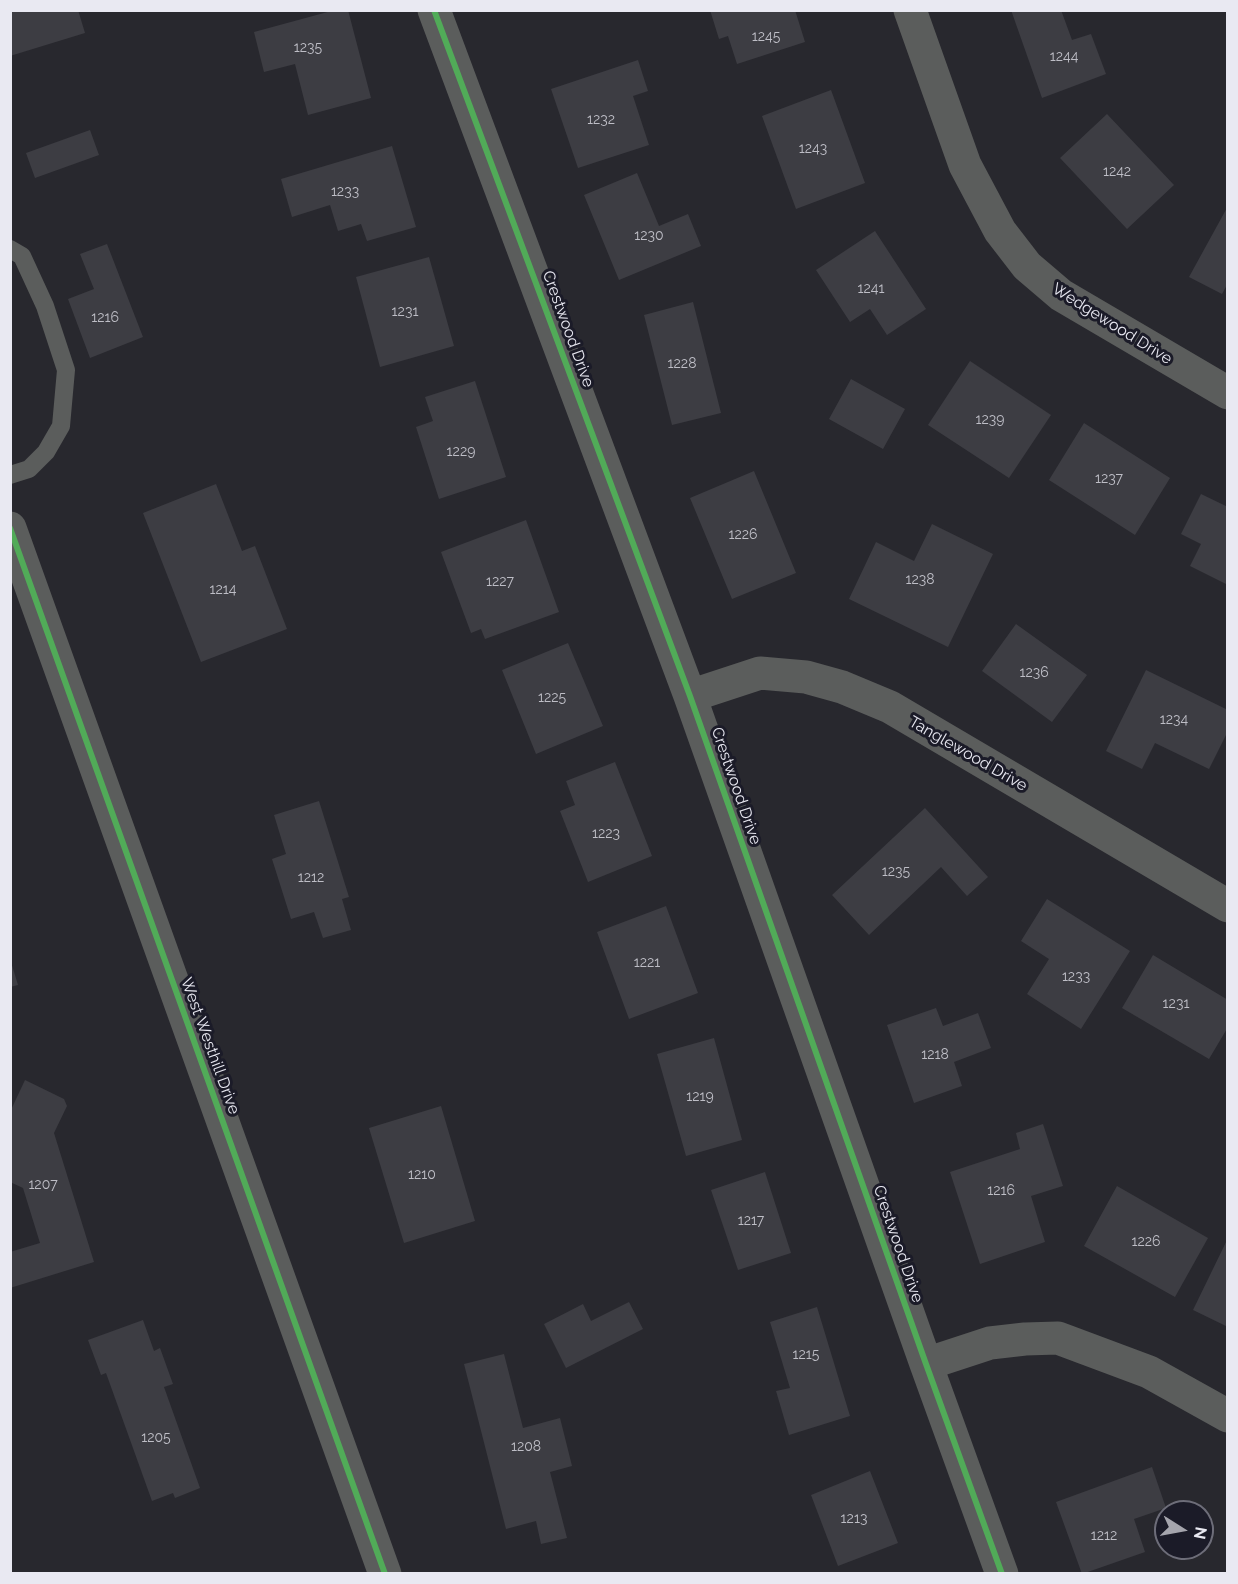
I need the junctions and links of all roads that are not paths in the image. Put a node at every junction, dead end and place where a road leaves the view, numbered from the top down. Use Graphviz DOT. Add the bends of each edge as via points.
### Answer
graph roads {
  1 [pos="434,10"];
  2 [pos="910,10"];
  3 [pos="10,249"];
  4 [pos="1227,393"];
  5 [pos="10,475"];
  6 [pos="10,528"];
  7 [pos="690,696"];
  8 [pos="1227,906"];
  9 [pos="926,1364"];
  10 [pos="1227,1416"];
  11 [pos="385,1574"];
  12 [pos="1002,1574"];
  1 -- 7 [label="street, Crestwood Drive"];
  2 -- 4 [label="street, Wedgewood Drive" via="965,165 1000,231 1027,266 1061,295"];
  3 -- 5 [label="lane" via="22,256 45,306 66,370 61,426 46,452 29,469"];
  6 -- 11 [label="street, West Westhill Drive"];
  7 -- 8 [label="street, Tanglewood Drive" via="760,673 806,677 842,687 890,707"];
  7 -- 9 [label="street, Crestwood Drive"];
  9 -- 10 [label="street" via="990,1343 1058,1338 1149,1372"];
  9 -- 12 [label="street, Crestwood Drive"];
}
